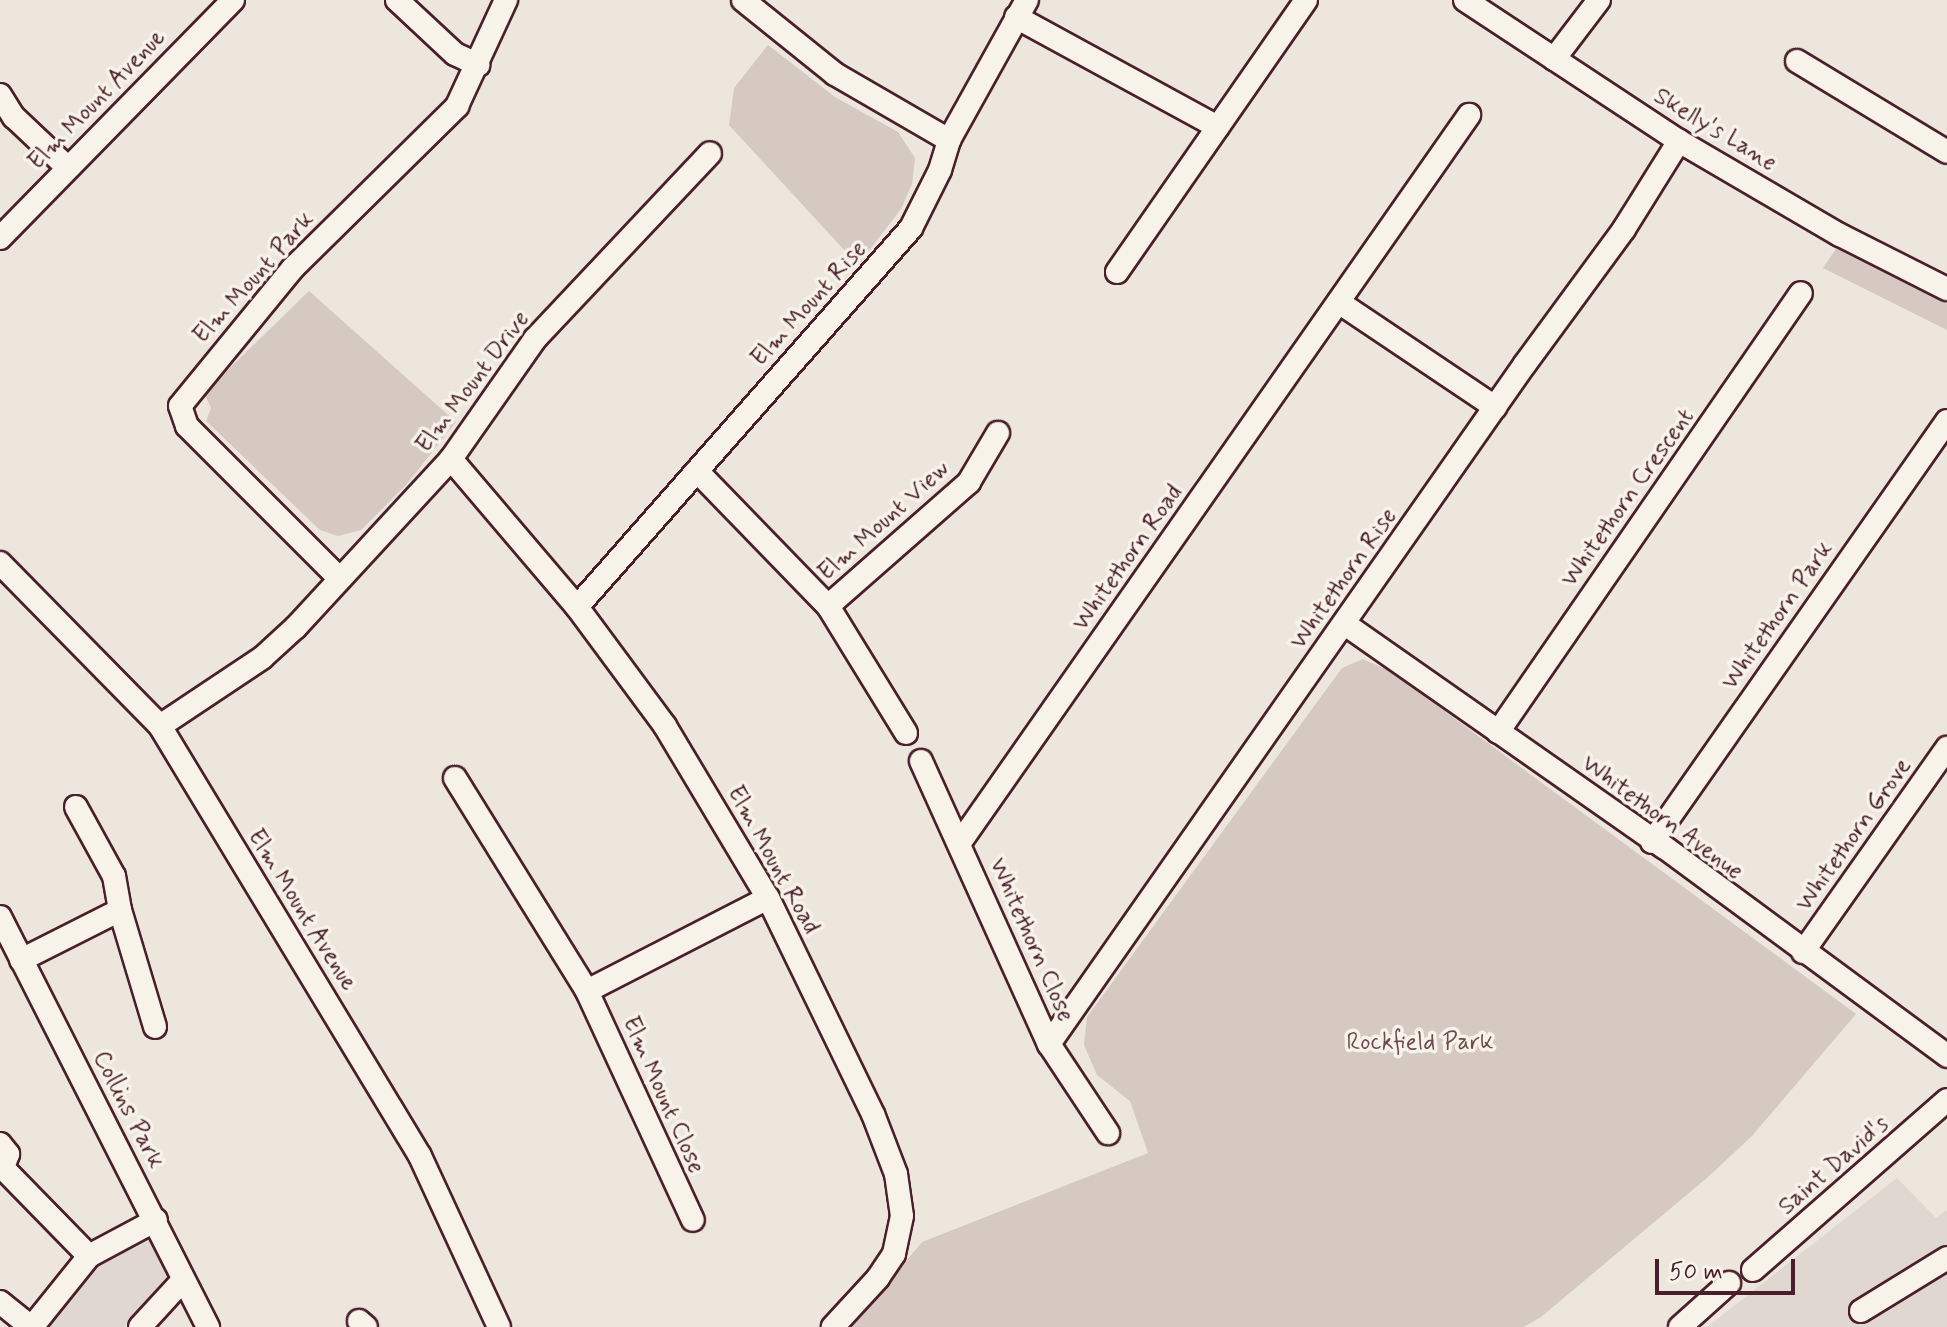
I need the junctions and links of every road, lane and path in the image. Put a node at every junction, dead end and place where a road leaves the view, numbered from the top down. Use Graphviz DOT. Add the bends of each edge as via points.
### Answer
graph roads {
  1 [pos="397,0"];
  2 [pos="506,0"];
  3 [pos="1306,0"];
  4 [pos="1465,0"];
  5 [pos="1599,0"];
  6 [pos="746,1"];
  7 [pos="220,4"];
  8 [pos="1022,8"];
  9 [pos="1554,59"];
  10 [pos="1797,61"];
  11 [pos="479,65"];
  12 [pos="0,95"];
  13 [pos="1469,115"];
  14 [pos="1218,127"];
  15 [pos="949,140"];
  16 [pos="1679,141"];
  17 [pos="1947,152"];
  18 [pos="710,153"];
  19 [pos="68,168"];
  20 [pos="0,238"];
  21 [pos="1117,272"];
  22 [pos="1947,289"];
  23 [pos="1801,293"];
  24 [pos="1340,303"];
  25 [pos="1495,407"];
  26 [pos="1947,421"];
  27 [pos="998,433"];
  28 [pos="451,459"];
  29 [pos="697,471"];
  30 [pos="0,563"];
  31 [pos="339,578"];
  32 [pos="828,606"];
  33 [pos="577,607"];
  34 [pos="1345,624"];
  35 [pos="160,726"];
  36 [pos="1498,732"];
  37 [pos="906,733"];
  38 [pos="1947,748"];
  39 [pos="921,761"];
  40 [pos="455,778"];
  41 [pos="76,807"];
  42 [pos="1652,842"];
  43 [pos="959,844"];
  44 [pos="768,898"];
  45 [pos="120,910"];
  46 [pos="0,917"];
  47 [pos="1803,952"];
  48 [pos="21,960"];
  49 [pos="587,991"];
  50 [pos="155,1027"];
  51 [pos="1049,1044"];
  52 [pos="1947,1056"];
  53 [pos="1947,1100"];
  54 [pos="1108,1133"];
  55 [pos="0,1144"];
  56 [pos="156,1220"];
  57 [pos="693,1220"];
  58 [pos="89,1256"];
  59 [pos="1947,1258"];
  60 [pos="1753,1270"];
  61 [pos="183,1280"];
  62 [pos="1729,1283"];
  63 [pos="0,1302"];
  64 [pos="1861,1311"];
  65 [pos="32,1327"];
  66 [pos="140,1327"];
  67 [pos="208,1327"];
  68 [pos="499,1327"];
  69 [pos="833,1327"];
  70 [pos="1680,1327"];
  1 -- 11 [label="street" via="455,54"];
  2 -- 11 [label="street, Elm Mount Park"];
  3 -- 14 [label="street"];
  4 -- 9 [label="street, Skelly's Lane"];
  5 -- 9 [label="street"];
  6 -- 15 [label="street" via="835,74"];
  7 -- 19 [label="street, Elm Mount Avenue"];
  8 -- 14 [label="street"];
  8 -- 15 [label="street, Elm Mount Rise"];
  9 -- 16 [label="street, Skelly's Lane"];
  10 -- 17 [label="street"];
  11 -- 31 [label="street, Elm Mount Park" via="457,106 293,268 180,406 187,426"];
  12 -- 19 [label="street" via="14,117"];
  13 -- 24 [label="street, Whitethorn Road"];
  14 -- 21 [label="street"];
  15 -- 29 [label="street, Elm Mount Rise" via="911,228"];
  16 -- 22 [label="street, Skelly's Lane" via="1840,235"];
  16 -- 25 [label="street, Whitethorn Rise" via="1624,229"];
  18 -- 28 [label="street, Elm Mount Drive" via="535,339"];
  19 -- 20 [label="street, Elm Mount Avenue"];
  23 -- 36 [label="street, Whitethorn Crescent"];
  24 -- 25 [label="street"];
  24 -- 43 [label="street, Whitethorn Road"];
  25 -- 34 [label="street, Whitethorn Rise"];
  26 -- 42 [label="street, Whitethorn Park"];
  27 -- 32 [label="street, Elm Mount View" via="969,482"];
  28 -- 31 [label="street, Elm Mount Drive"];
  28 -- 33 [label="street, Elm Mount Road"];
  29 -- 32 [label="street, Elm Mount View"];
  29 -- 33 [label="street, Elm Mount Rise"];
  30 -- 35 [label="street, Elm Mount Avenue"];
  31 -- 35 [label="street, Elm Mount Drive" via="262,658"];
  32 -- 37 [label="street, Elm Mount View"];
  33 -- 44 [label="street, Elm Mount Road" via="665,726"];
  34 -- 36 [label="street, Whitethorn Avenue"];
  34 -- 51 [label="street, Whitethorn Rise"];
  35 -- 68 [label="street, Elm Mount Avenue" via="420,1156"];
  36 -- 42 [label="street, Whitethorn Avenue"];
  38 -- 47 [label="street, Whitethorn Grove"];
  39 -- 43 [label="street, Whitethorn Close"];
  40 -- 49 [label="street, Elm Mount Close"];
  41 -- 45 [label="street" via="114,876"];
  42 -- 47 [label="street, Whitethorn Avenue"];
  43 -- 51 [label="street, Whitethorn Close"];
  44 -- 49 [label="street"];
  44 -- 69 [label="street, Elm Mount Road" via="873,1114 896,1174 902,1216 894,1254"];
  45 -- 48 [label="street"];
  45 -- 50 [label="street"];
  46 -- 48 [label="street, Collins Park"];
  47 -- 52 [label="street, Whitethorn Avenue"];
  48 -- 56 [label="street, Collins Park"];
  49 -- 57 [label="street, Elm Mount Close"];
  51 -- 54 [label="street, Whitethorn Close"];
  53 -- 60 [label="street, Saint David's"];
  55 -- 58 [label="street" via="8,1154 3,1168"];
  56 -- 58 [label="street"];
  56 -- 61 [label="street, Collins Park"];
  58 -- 65 [label="street"];
  59 -- 64 [label="street"];
  61 -- 66 [label="street"];
  61 -- 67 [label="street, Collins Park"];
  62 -- 70 [label="street"];
  63 -- 65 [label="street"];
}
